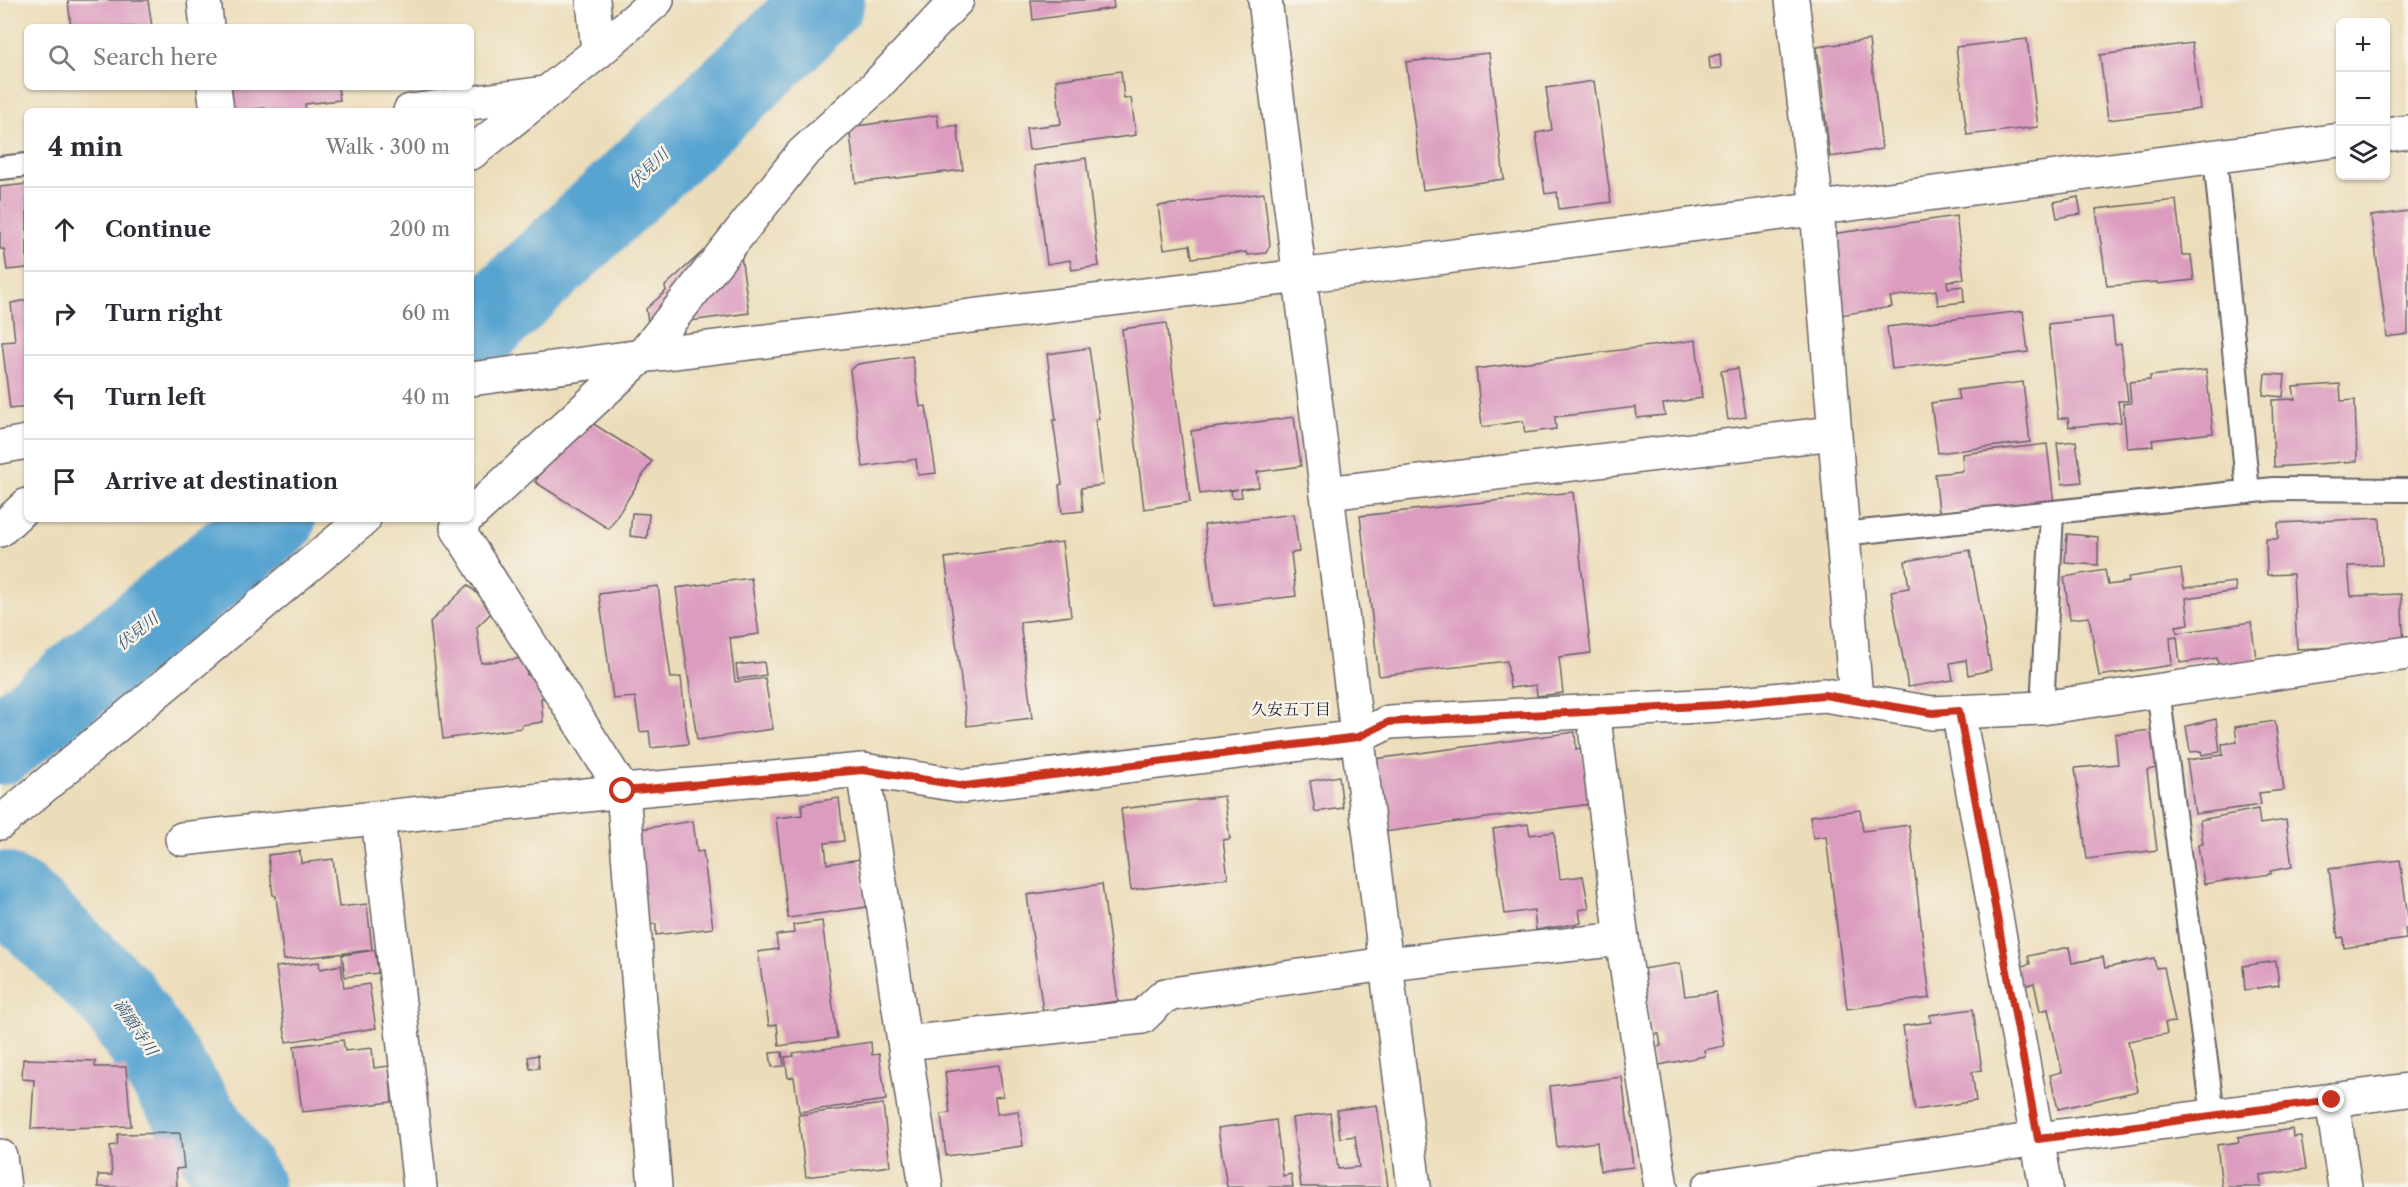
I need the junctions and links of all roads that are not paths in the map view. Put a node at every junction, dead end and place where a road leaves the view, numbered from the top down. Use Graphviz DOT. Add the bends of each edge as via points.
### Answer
graph roads {
  1 [pos="204,0"];
  2 [pos="593,0"];
  3 [pos="657,0"];
  4 [pos="957,0"];
  5 [pos="1265,0"];
  6 [pos="1792,0"];
  7 [pos="207,24"];
  8 [pos="598,52"];
  9 [pos="214,90"];
  10 [pos="547,93"];
  11 [pos="217,108"];
  12 [pos="433,108"];
  13 [pos="2408,132"];
  14 [pos="2390,134"];
  15 [pos="2336,141"];
  16 [pos="474,151"];
  17 [pos="2215,157"];
  18 [pos="24,165"];
  19 [pos="0,168"];
  20 [pos="1817,208"];
  21 [pos="1300,276"];
  22 [pos="642,356"];
  23 [pos="474,379"];
  24 [pos="1834,433"];
  25 [pos="24,443"];
  26 [pos="0,447"];
  27 [pos="2408,490"];
  28 [pos="2248,492"];
  29 [pos="1328,493"];
  30 [pos="24,508"];
  31 [pos="474,508"];
  32 [pos="2052,513"];
  33 [pos="360,522"];
  34 [pos="462,522"];
  35 [pos="0,530"];
  36 [pos="1842,534"];
  37 [pos="2408,653"];
  38 [pos="2158,690"];
  39 [pos="1856,700"];
  40 [pos="2042,708"];
  41 [pos="1593,711"];
  42 [pos="1959,711"];
  43 [pos="1358,737"];
  44 [pos="863,770"];
  45 [pos="623,791"];
  46 [pos="378,818"];
  47 [pos="0,823"];
  48 [pos="182,839"];
  49 [pos="1622,939"];
  50 [pos="1386,964"];
  51 [pos="905,1043"];
  52 [pos="2408,1090"];
  53 [pos="2332,1100"];
  54 [pos="2213,1115"];
  55 [pos="2038,1139"];
  56 [pos="0,1156"];
  57 [pos="4,1187"];
  58 [pos="420,1187"];
  59 [pos="655,1187"];
  60 [pos="926,1187"];
  61 [pos="1414,1187"];
  62 [pos="1661,1187"];
  63 [pos="1709,1187"];
  64 [pos="2046,1187"];
  65 [pos="2344,1187"];
  1 -- 7 [label="street"];
  2 -- 8 [label="street"];
  3 -- 8 [label="street"];
  4 -- 22 [label="street" via="875,87 802,154"];
  5 -- 21 [label="street"];
  6 -- 20 [label="street"];
  8 -- 10 [label="street"];
  9 -- 11 [label="street"];
  10 -- 12 [label="street"];
  10 -- 16 [label="street"];
  13 -- 14 [label="street"];
  15 -- 17 [label="street"];
  17 -- 20 [label="street"];
  17 -- 28 [label="lane"];
  18 -- 19 [label="lane"];
  20 -- 21 [label="street"];
  20 -- 24 [label="street"];
  21 -- 22 [label="street"];
  21 -- 29 [label="street"];
  22 -- 23 [label="street"];
  22 -- 31 [label="street"];
  24 -- 29 [label="street"];
  24 -- 36 [label="street"];
  25 -- 26 [label="street"];
  27 -- 28 [label="lane"];
  28 -- 32 [label="lane"];
  29 -- 43 [label="street"];
  30 -- 35 [label="street"];
  32 -- 36 [label="lane"];
  32 -- 40 [label="lane"];
  33 -- 47 [label="street"];
  34 -- 45 [label="street"];
  36 -- 39 [label="street"];
  37 -- 38 [label="street"];
  38 -- 40 [label="street"];
  38 -- 54 [label="lane"];
  39 -- 41 [label="street" via="1824,695"];
  39 -- 42 [label="street" via="1932,713"];
  40 -- 42 [label="street"];
  41 -- 43 [label="street" via="1389,722"];
  41 -- 49 [label="street"];
  42 -- 55 [label="street"];
  43 -- 44 [label="street" via="965,786"];
  43 -- 50 [label="street"];
  44 -- 45 [label="street"];
  44 -- 51 [label="street"];
  45 -- 46 [label="street"];
  45 -- 59 [label="street"];
  46 -- 48 [label="street"];
  46 -- 58 [label="street"];
  49 -- 50 [label="street"];
  49 -- 62 [label="street"];
  50 -- 51 [label="street" via="1165,995 1142,1017"];
  50 -- 61 [label="street"];
  51 -- 60 [label="street"];
  52 -- 53 [label="street"];
  53 -- 54 [label="street"];
  53 -- 65 [label="street"];
  54 -- 55 [label="street"];
  55 -- 63 [label="street"];
  55 -- 64 [label="street"];
  56 -- 57 [label="street"];
}
